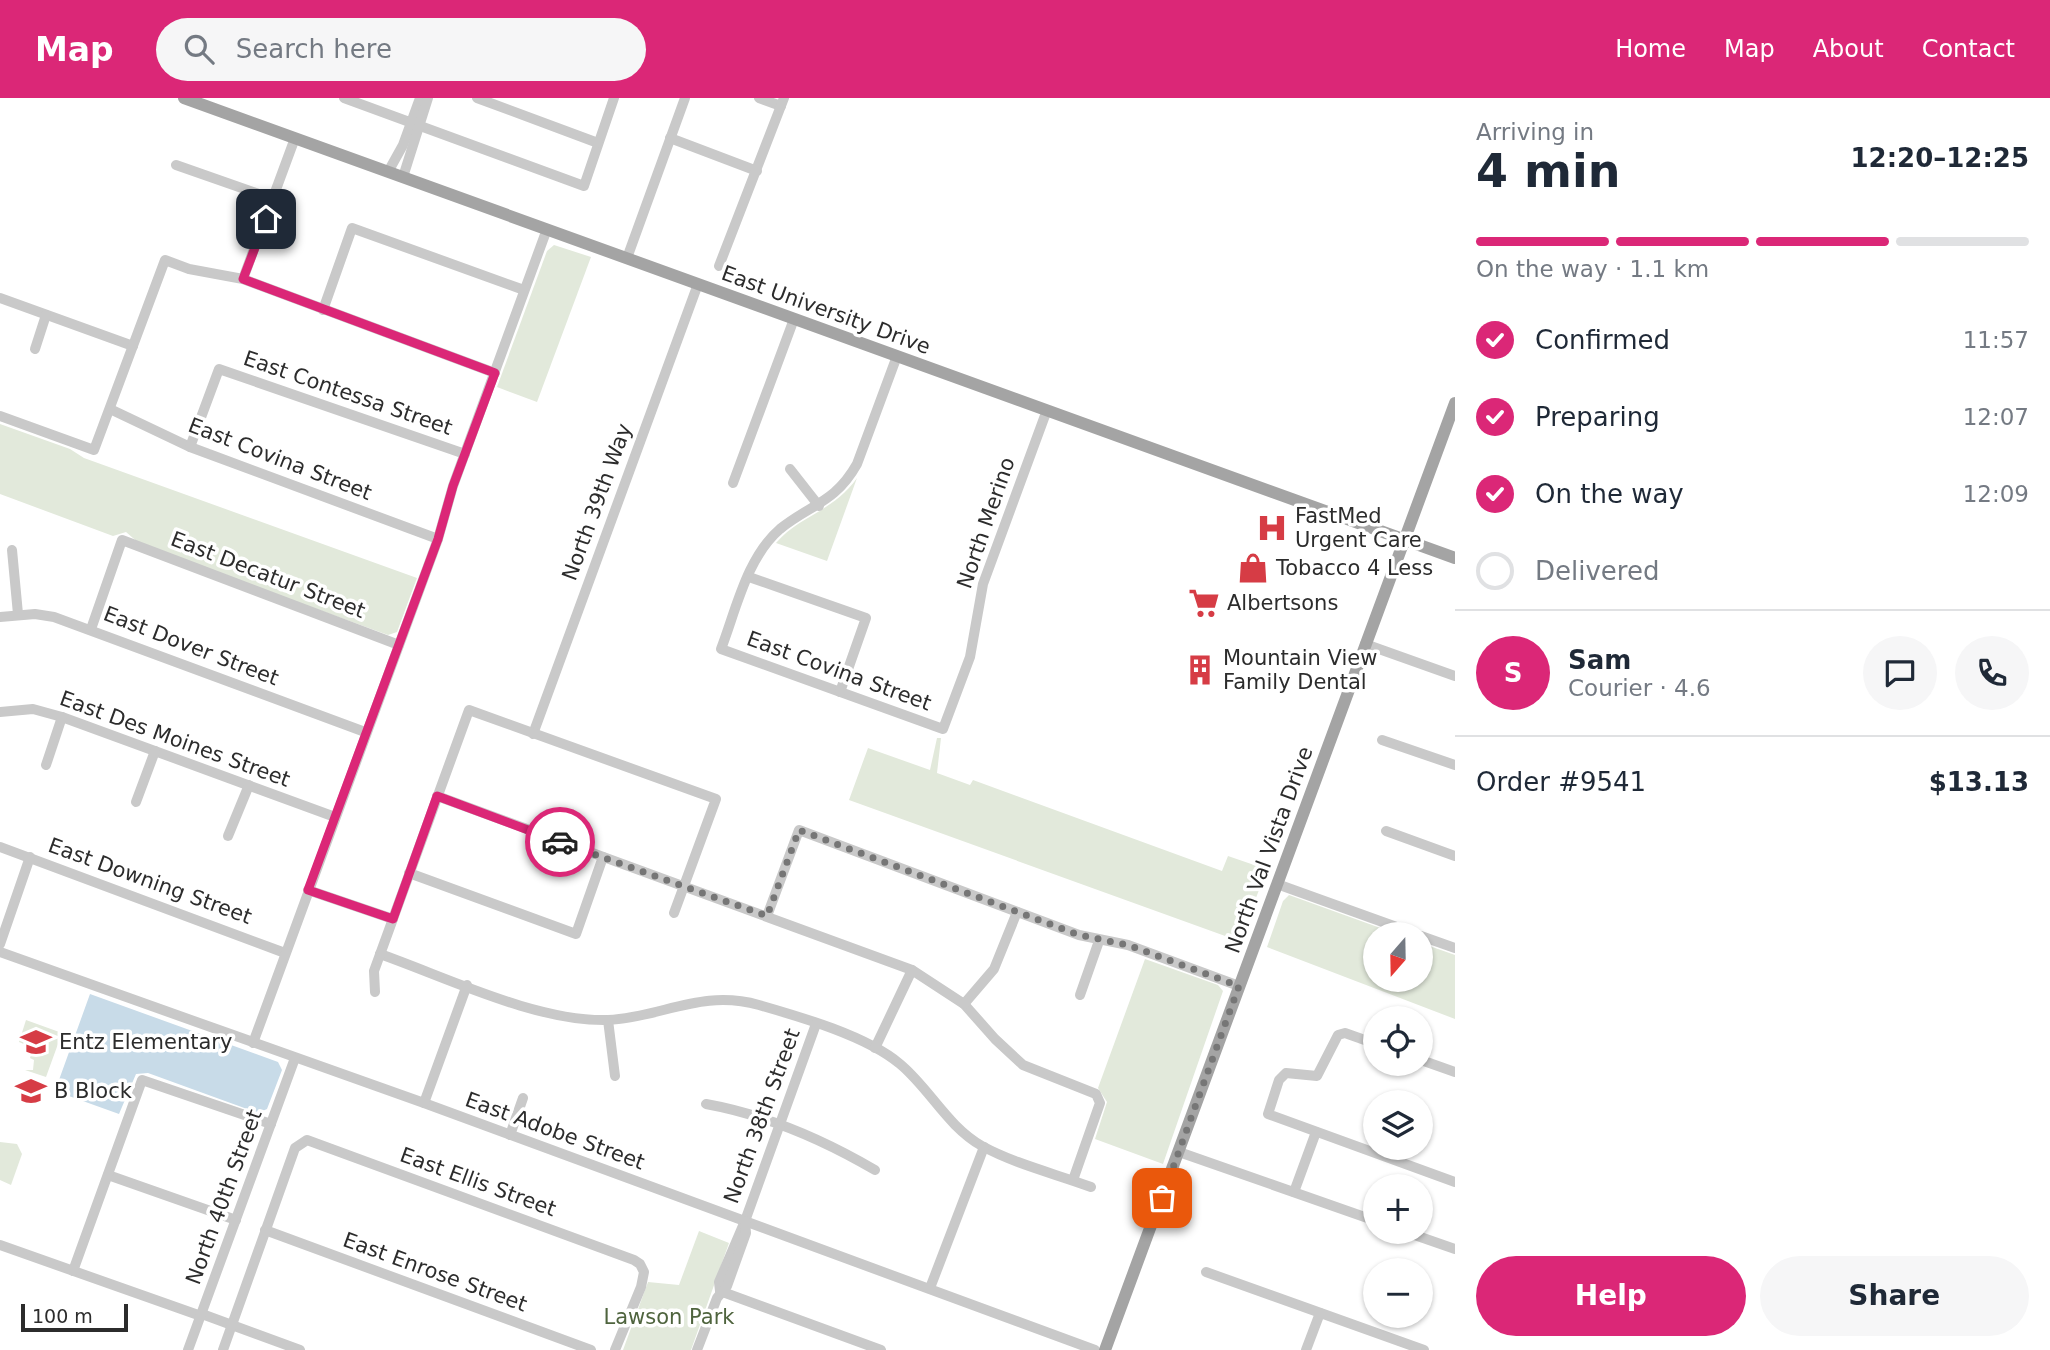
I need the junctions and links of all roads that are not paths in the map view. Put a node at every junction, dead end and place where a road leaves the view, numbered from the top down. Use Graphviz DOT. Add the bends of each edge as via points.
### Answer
graph roads {
  1 [pos="184,98"];
  2 [pos="344,98"];
  3 [pos="420,98"];
  4 [pos="428,98"];
  5 [pos="477,98"];
  6 [pos="614,98"];
  7 [pos="685,98"];
  8 [pos="759,98"];
  9 [pos="783,102"];
  10 [pos="414,123"];
  11 [pos="295,138"];
  12 [pos="670,138"];
  13 [pos="598,143"];
  14 [pos="176,165"];
  15 [pos="757,171"];
  16 [pos="388,172"];
  17 [pos="403,177"];
  18 [pos="273,199"];
  19 [pos="547,229"];
  20 [pos="627,258"];
  21 [pos="719,266"];
  22 [pos="243,279"];
  23 [pos="698,284"];
  24 [pos="524,290"];
  25 [pos="0,298"];
  26 [pos="323,310"];
  27 [pos="47,315"];
  28 [pos="794,318"];
  29 [pos="133,346"];
  30 [pos="35,349"];
  31 [pos="897,356"];
  32 [pos="495,373"];
  33 [pos="1455,403"];
  34 [pos="110,409"];
  35 [pos="1046,410"];
  36 [pos="0,416"];
  37 [pos="190,447"];
  38 [pos="465,454"];
  39 [pos="790,469"];
  40 [pos="733,483"];
  41 [pos="819,506"];
  42 [pos="438,539"];
  43 [pos="1404,540"];
  44 [pos="12,551"];
  45 [pos="1455,558"];
  46 [pos="749,577"];
  47 [pos="18,614"];
  48 [pos="0,617"];
  49 [pos="90,629"];
  50 [pos="1365,644"];
  51 [pos="399,645"];
  52 [pos="1455,676"];
  53 [pos="840,692"];
  54 [pos="0,712"];
  55 [pos="62,717"];
  56 [pos="943,729"];
  57 [pos="365,732"];
  58 [pos="533,734"];
  59 [pos="1381,740"];
  60 [pos="155,751"];
  61 [pos="46,765"];
  62 [pos="1455,765"];
  63 [pos="249,785"];
  64 [pos="437,796"];
  65 [pos="136,802"];
  66 [pos="335,817"];
  67 [pos="1386,831"];
  68 [pos="228,836"];
  69 [pos="0,847"];
  70 [pos="1455,856"];
  71 [pos="30,858"];
  72 [pos="603,858"];
  73 [pos="409,873"];
  74 [pos="1277,884"];
  75 [pos="684,887"];
  76 [pos="308,890"];
  77 [pos="1017,912"];
  78 [pos="674,913"];
  79 [pos="767,916"];
  80 [pos="393,919"];
  81 [pos="1383,922"];
  82 [pos="1433,940"];
  83 [pos="1099,941"];
  84 [pos="0,943"];
  85 [pos="1455,948"];
  86 [pos="0,952"];
  87 [pos="285,953"];
  88 [pos="380,954"];
  89 [pos="912,970"];
  90 [pos="467,985"];
  91 [pos="1239,986"];
  92 [pos="375,992"];
  93 [pos="1080,995"];
  94 [pos="964,1004"];
  95 [pos="608,1020"];
  96 [pos="816,1024"];
  97 [pos="1363,1039"];
  98 [pos="253,1043"];
  99 [pos="875,1048"];
  100 [pos="295,1058"];
  101 [pos="1433,1064"];
  102 [pos="1455,1072"];
  103 [pos="615,1076"];
  104 [pos="523,1098"];
  105 [pos="424,1103"];
  106 [pos="706,1104"];
  107 [pos="271,1124"];
  108 [pos="780,1124"];
  109 [pos="1316,1132"];
  110 [pos="510,1135"];
  111 [pos="984,1147"];
  112 [pos="1179,1152"];
  113 [pos="875,1170"];
  114 [pos="108,1175"];
  115 [pos="1073,1180"];
  116 [pos="1455,1182"];
  117 [pos="1091,1187"];
  118 [pos="1294,1192"];
  119 [pos="1363,1216"];
  120 [pos="236,1220"];
  121 [pos="745,1221"];
  122 [pos="265,1230"];
  123 [pos="1433,1242"];
  124 [pos="0,1245"];
  125 [pos="1455,1250"];
  126 [pos="73,1271"];
  127 [pos="1206,1272"];
  128 [pos="930,1288"];
  129 [pos="720,1291"];
  130 [pos="1320,1312"];
  131 [pos="201,1315"];
  132 [pos="232,1325"];
  133 [pos="188,1350"];
  134 [pos="223,1350"];
  135 [pos="300,1350"];
  136 [pos="592,1350"];
  137 [pos="615,1350"];
  138 [pos="697,1350"];
  139 [pos="881,1350"];
  140 [pos="1095,1350"];
  141 [pos="1105,1350"];
  142 [pos="1306,1350"];
  143 [pos="1424,1350"];
  1 -- 11 [label="main road, East University Drive"];
  2 -- 10 [label="street"];
  3 -- 10 [label="street"];
  4 -- 10 [label="street"];
  5 -- 13 [label="street"];
  6 -- 13 [label="street"];
  7 -- 12 [label="street"];
  8 -- 9 [label="street"];
  9 -- 15 [label="street"];
  10 -- 13 [label="street" via="583,186"];
  10 -- 16 [label="street"];
  10 -- 17 [label="street"];
  11 -- 16 [label="main road, East University Drive"];
  11 -- 18 [label="street"];
  12 -- 15 [label="street"];
  12 -- 20 [label="street"];
  14 -- 18 [label="street"];
  15 -- 21 [label="street"];
  16 -- 17 [label="main road, East University Drive"];
  17 -- 19 [label="main road, East University Drive"];
  18 -- 22 [label="street"];
  19 -- 20 [label="main road, East University Drive"];
  19 -- 24 [label="street"];
  20 -- 23 [label="main road, East University Drive"];
  22 -- 26 [label="street"];
  22 -- 29 [label="street" via="165,260"];
  23 -- 28 [label="main road, East University Drive"];
  23 -- 58 [label="street, North 39th Way"];
  24 -- 26 [label="street" via="352,228"];
  24 -- 32 [label="street"];
  25 -- 27 [label="street"];
  26 -- 32 [label="street"];
  27 -- 29 [label="street"];
  27 -- 30 [label="street"];
  28 -- 31 [label="main road, East University Drive"];
  28 -- 40 [label="street"];
  29 -- 34 [label="street"];
  31 -- 35 [label="main road, East University Drive"];
  31 -- 41 [label="street" via="857,464 848,480"];
  32 -- 38 [label="street"];
  33 -- 43 [label="main road, North Val Vista Drive"];
  34 -- 36 [label="street" via="94,450"];
  34 -- 37 [label="street, East Covina Street"];
  35 -- 43 [label="main road, East University Drive"];
  35 -- 56 [label="street, North Merino" via="983,584 970,657"];
  37 -- 38 [label="street, East Contessa Street" via="219,369"];
  37 -- 42 [label="street, East Covina Street"];
  38 -- 42 [label="street"];
  39 -- 41 [label="street"];
  41 -- 46 [label="street" via="781,528 762,548"];
  42 -- 51 [label="street"];
  43 -- 45 [label="main road, East University Drive"];
  43 -- 50 [label="main road, North Val Vista Drive"];
  44 -- 47 [label="street"];
  46 -- 53 [label="street" via="866,618"];
  46 -- 53 [label="street, East Covina Street" via="721,649"];
  47 -- 48 [label="street, East Dover Street"];
  47 -- 49 [label="street, East Dover Street" via="54,617"];
  49 -- 51 [label="street, East Decatur Street" via="122,540"];
  49 -- 57 [label="street, East Dover Street"];
  50 -- 52 [label="street"];
  50 -- 74 [label="main road, North Val Vista Drive"];
  51 -- 57 [label="street"];
  53 -- 56 [label="street, East Covina Street"];
  54 -- 55 [label="street, East Des Moines Street" via="33,709"];
  55 -- 60 [label="street, East Des Moines Street"];
  55 -- 61 [label="street"];
  57 -- 66 [label="street"];
  58 -- 64 [label="street" via="469,710"];
  58 -- 75 [label="street" via="716,799"];
  59 -- 62 [label="street"];
  60 -- 63 [label="street, East Des Moines Street"];
  60 -- 65 [label="street"];
  63 -- 66 [label="street, East Des Moines Street"];
  63 -- 68 [label="street"];
  64 -- 72 [label="street"];
  64 -- 73 [label="street"];
  66 -- 76 [label="street"];
  67 -- 70 [label="street"];
  69 -- 71 [label="street, East Downing Street"];
  71 -- 84 [label="street"];
  71 -- 87 [label="street, East Downing Street"];
  72 -- 73 [label="street" via="576,934"];
  72 -- 75 [label="street"];
  73 -- 80 [label="street"];
  74 -- 81 [label="street"];
  74 -- 91 [label="main road, North Val Vista Drive"];
  75 -- 78 [label="street"];
  75 -- 79 [label="street"];
  76 -- 80 [label="street"];
  76 -- 87 [label="street"];
  77 -- 79 [label="street" via="799,830"];
  77 -- 83 [label="street"];
  77 -- 94 [label="street" via="994,969"];
  79 -- 89 [label="street"];
  80 -- 88 [label="street"];
  82 -- 85 [label="street"];
  83 -- 91 [label="street" via="1128,945"];
  83 -- 93 [label="street"];
  86 -- 98 [label="street, East Adobe Street"];
  87 -- 98 [label="street"];
  88 -- 90 [label="street"];
  88 -- 92 [label="street" via="374,971"];
  89 -- 94 [label="street"];
  89 -- 99 [label="street"];
  90 -- 95 [label="street" via="546,1015"];
  90 -- 105 [label="street"];
  91 -- 112 [label="main road, North Val Vista Drive"];
  94 -- 115 [label="street" via="1023,1065 1096,1094 1101,1103"];
  95 -- 96 [label="street" via="720,999 758,1005"];
  95 -- 103 [label="street"];
  96 -- 99 [label="street"];
  96 -- 108 [label="street, North 38th Street"];
  97 -- 109 [label="street" via="1338,1035 1317,1076 1286,1073 1279,1080 1268,1115"];
  98 -- 100 [label="street, East Adobe Street"];
  99 -- 111 [label="street" via="899,1063 958,1130"];
  100 -- 105 [label="street, East Adobe Street"];
  100 -- 107 [label="street, North 40th Street"];
  101 -- 102 [label="street"];
  104 -- 110 [label="street"];
  105 -- 110 [label="street, East Adobe Street"];
  106 -- 108 [label="street"];
  107 -- 114 [label="street" via="142,1080"];
  107 -- 120 [label="street, North 40th Street"];
  108 -- 113 [label="street" via="829,1143"];
  108 -- 121 [label="street, North 38th Street"];
  109 -- 116 [label="street"];
  109 -- 118 [label="street"];
  110 -- 121 [label="street, East Adobe Street"];
  111 -- 115 [label="street"];
  111 -- 128 [label="street"];
  112 -- 118 [label="street"];
  112 -- 141 [label="main road, North Val Vista Drive"];
  114 -- 120 [label="street"];
  114 -- 126 [label="street"];
  115 -- 117 [label="street"];
  118 -- 119 [label="street"];
  120 -- 131 [label="street, North 40th Street"];
  121 -- 128 [label="street, East Adobe Street"];
  121 -- 129 [label="street, North 38th Street" via="727,1286"];
  122 -- 132 [label="street"];
  122 -- 136 [label="street, East Enrose Street"];
  122 -- 137 [label="street, East Ellis Street" via="295,1148 307,1140 640,1264 644,1272 641,1287"];
  123 -- 125 [label="street"];
  124 -- 126 [label="street"];
  126 -- 131 [label="street"];
  127 -- 130 [label="street"];
  128 -- 140 [label="street, East Adobe Street"];
  129 -- 138 [label="street, North 38th Street"];
  129 -- 139 [label="street"];
  130 -- 142 [label="street"];
  130 -- 143 [label="street"];
  131 -- 132 [label="street"];
  131 -- 133 [label="street, North 40th Street"];
  132 -- 134 [label="street"];
  132 -- 135 [label="street"];
}
